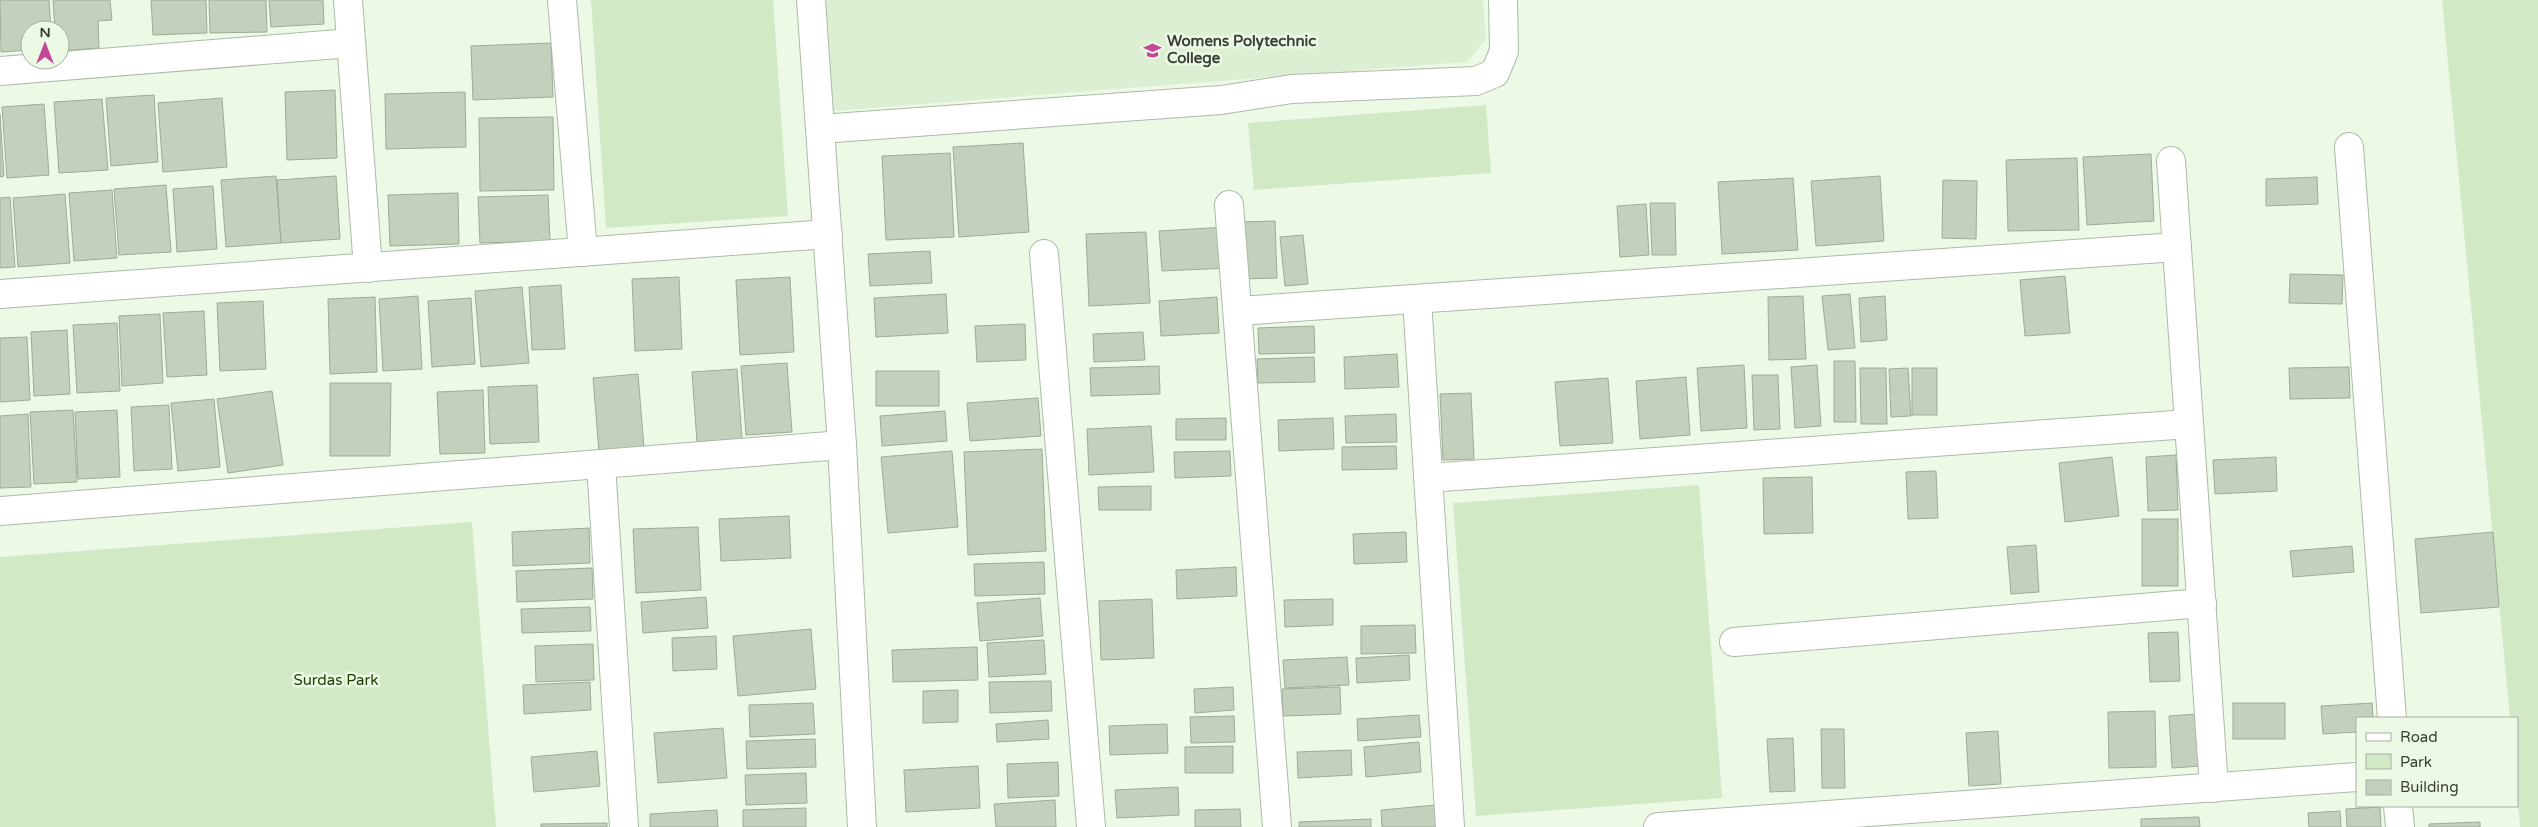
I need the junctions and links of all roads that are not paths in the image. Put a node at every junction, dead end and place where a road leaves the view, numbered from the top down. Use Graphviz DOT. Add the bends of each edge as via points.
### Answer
graph roads {
  1 [pos="348,0"];
  2 [pos="562,0"];
  3 [pos="811,0"];
  4 [pos="1503,0"];
  5 [pos="351,43"];
  6 [pos="0,71"];
  7 [pos="820,129"];
  8 [pos="2349,147"];
  9 [pos="2170,160"];
  10 [pos="1230,205"];
  11 [pos="828,234"];
  12 [pos="2177,247"];
  13 [pos="583,252"];
  14 [pos="1044,254"];
  15 [pos="368,268"];
  16 [pos="0,294"];
  17 [pos="1417,299"];
  18 [pos="1238,310"];
  19 [pos="2189,424"];
  20 [pos="842,445"];
  21 [pos="601,464"];
  22 [pos="1428,478"];
  23 [pos="0,511"];
  24 [pos="2202,604"];
  25 [pos="1734,642"];
  26 [pos="2392,717"];
  27 [pos="2356,777"];
  28 [pos="2214,788"];
  29 [pos="2398,807"];
  30 [pos="624,827"];
  31 [pos="862,827"];
  32 [pos="1091,827"];
  33 [pos="1277,827"];
  34 [pos="1450,827"];
  35 [pos="1658,827"];
  36 [pos="2400,827"];
  1 -- 5 [label="street"];
  2 -- 13 [label="street"];
  3 -- 7 [label="street"];
  4 -- 7 [label="street" via="1504,51 1495,73 1476,81 1292,90 1221,100"];
  5 -- 6 [label="street"];
  5 -- 15 [label="street"];
  7 -- 11 [label="street"];
  8 -- 26 [label="street"];
  9 -- 12 [label="street"];
  10 -- 18 [label="street"];
  11 -- 13 [label="street"];
  11 -- 20 [label="street"];
  12 -- 17 [label="street"];
  12 -- 19 [label="street"];
  13 -- 15 [label="street"];
  14 -- 32 [label="street"];
  15 -- 16 [label="street"];
  17 -- 18 [label="street"];
  17 -- 22 [label="street"];
  18 -- 33 [label="street"];
  19 -- 22 [label="street"];
  19 -- 24 [label="street"];
  20 -- 21 [label="street"];
  20 -- 31 [label="street"];
  21 -- 23 [label="street"];
  21 -- 30 [label="street"];
  22 -- 34 [label="street"];
  24 -- 25 [label="street"];
  24 -- 28 [label="street"];
  27 -- 28 [label="street"];
  28 -- 35 [label="street"];
  29 -- 36 [label="street"];
}
